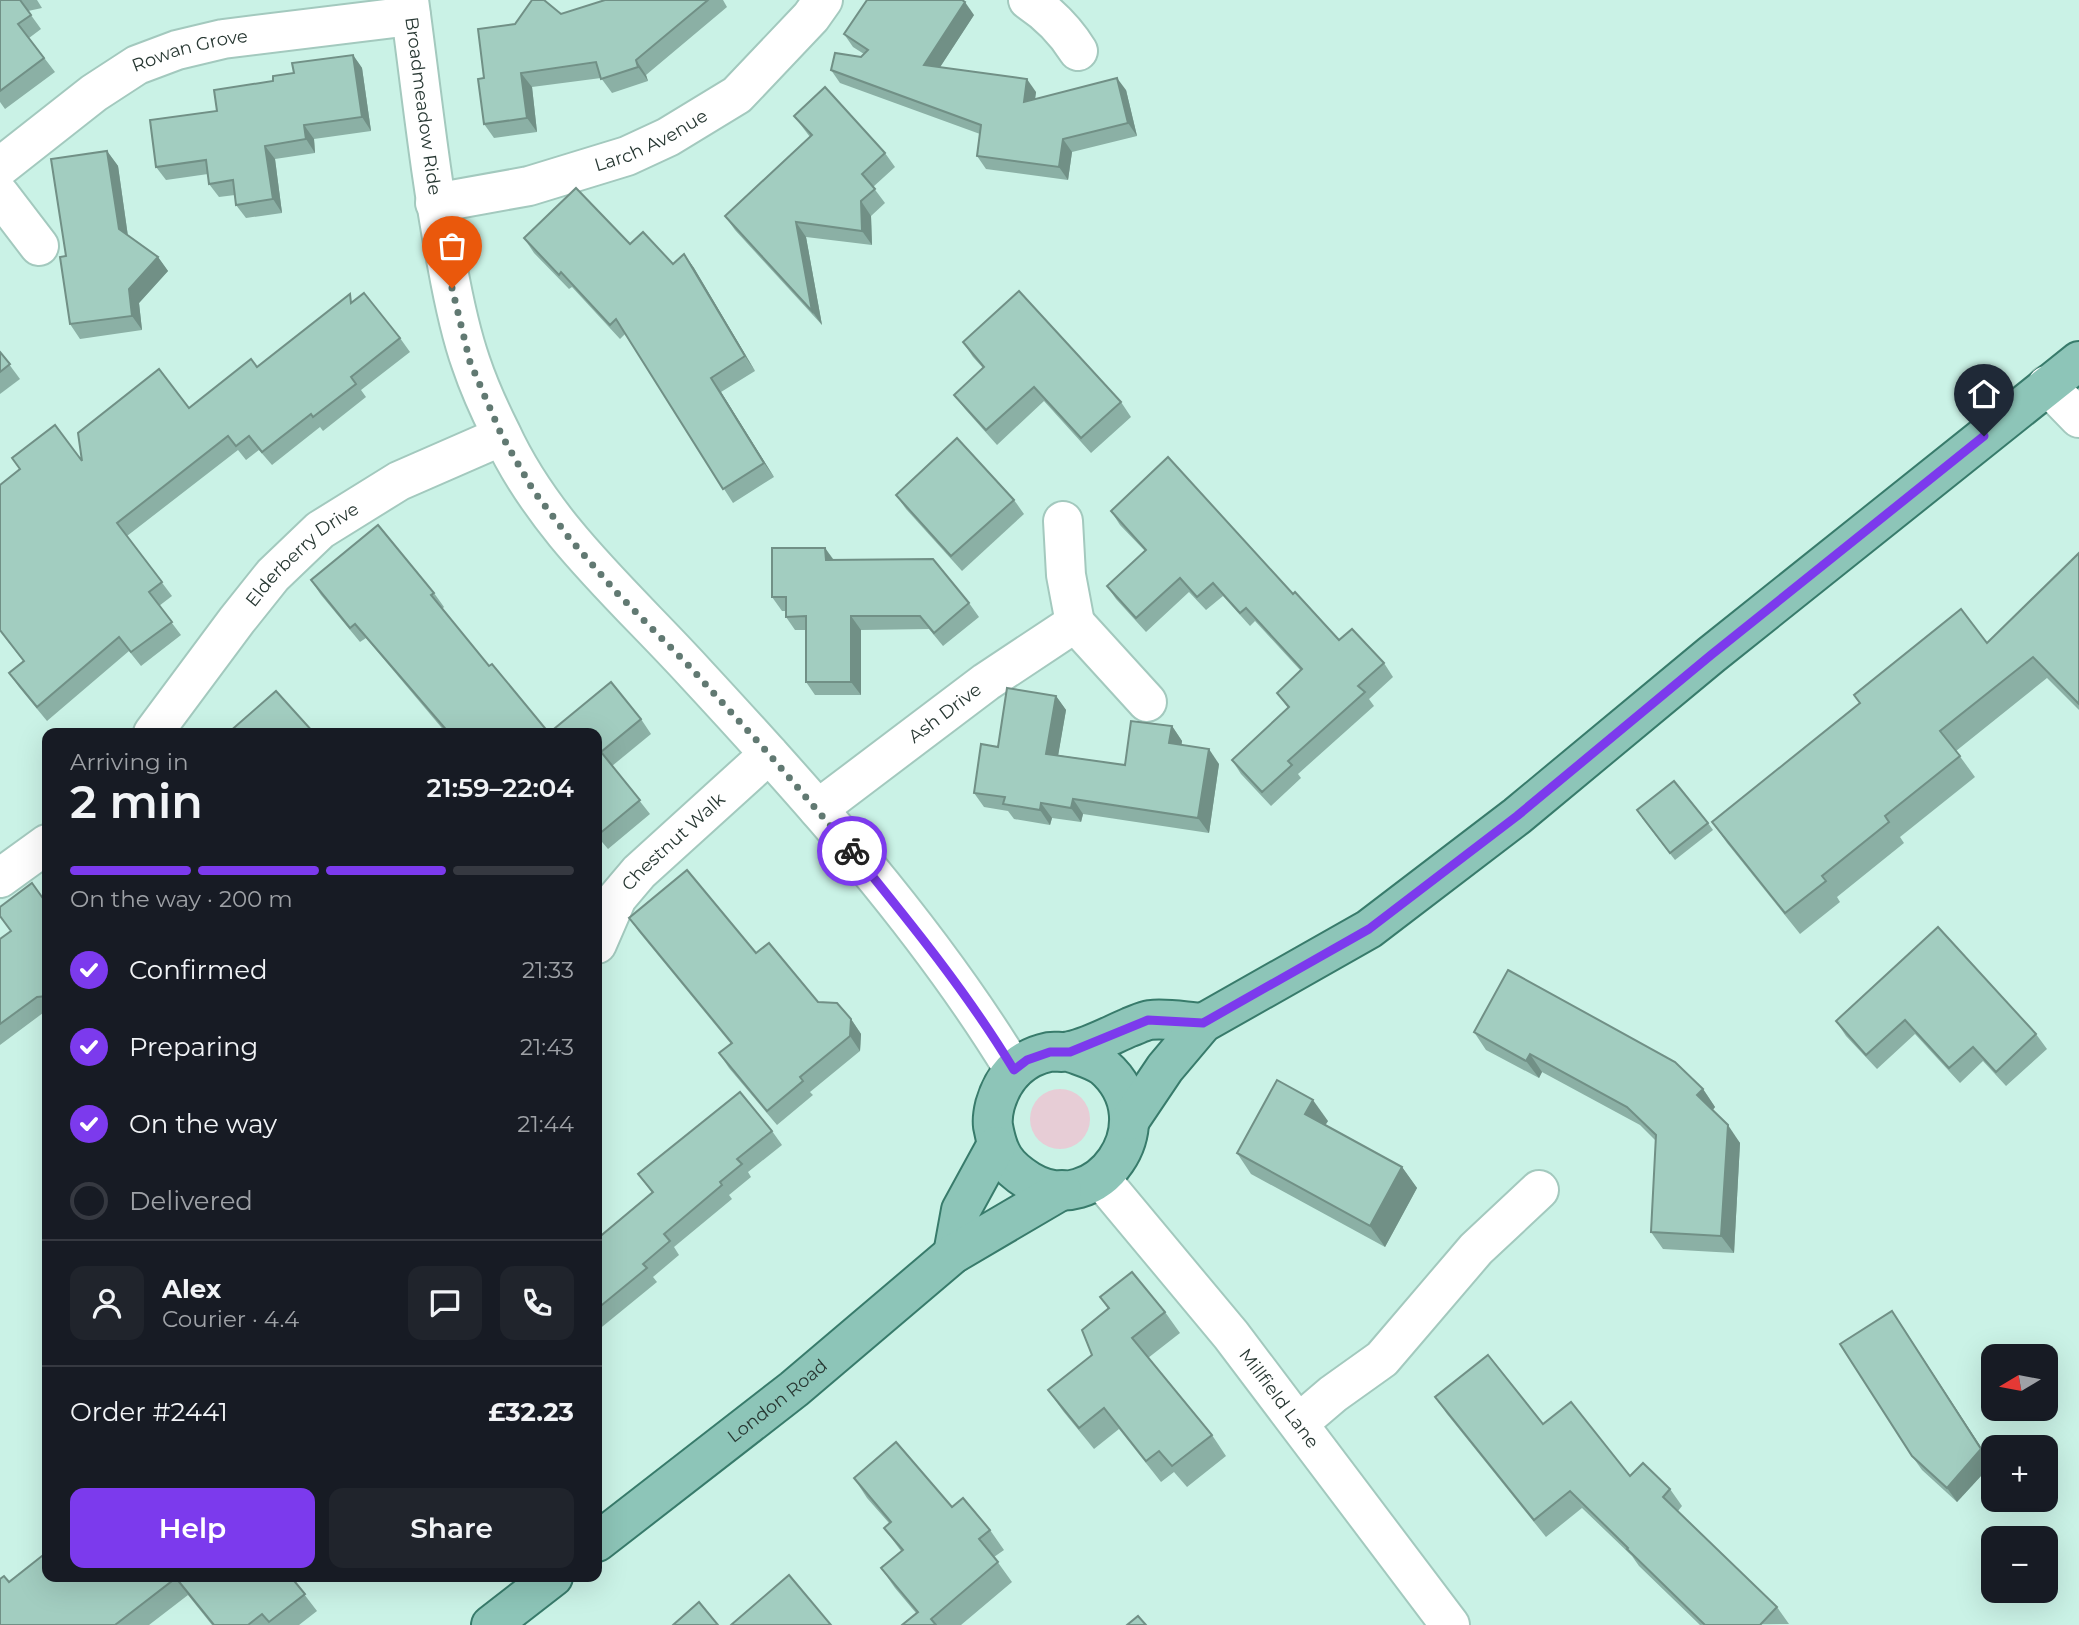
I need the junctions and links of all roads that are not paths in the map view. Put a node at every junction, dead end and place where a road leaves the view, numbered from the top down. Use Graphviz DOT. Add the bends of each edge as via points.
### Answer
graph roads {
  1 [pos="823,0"];
  2 [pos="1028,0"];
  3 [pos="410,8"];
  4 [pos="1078,51"];
  5 [pos="0,167"];
  6 [pos="0,195"];
  7 [pos="435,203"];
  8 [pos="39,246"];
  9 [pos="2079,361"];
  10 [pos="2048,385"];
  11 [pos="2079,418"];
  12 [pos="502,436"];
  13 [pos="1063,520"];
  14 [pos="1075,623"];
  15 [pos="1147,702"];
  16 [pos="157,728"];
  17 [pos="769,754"];
  18 [pos="818,809"];
  19 [pos="42,848"];
  20 [pos="0,878"];
  21 [pos="602,932"];
  22 [pos="1203,1023"];
  23 [pos="1070,1052"];
  24 [pos="1014,1070"];
  25 [pos="1130,1120"];
  26 [pos="996,1146"];
  27 [pos="1100,1178"];
  28 [pos="1062,1190"];
  29 [pos="1539,1190"];
  30 [pos="953,1254"];
  31 [pos="1299,1423"];
  32 [pos="602,1538"];
  33 [pos="547,1582"];
  34 [pos="491,1625"];
  35 [pos="1450,1625"];
  1 -- 7 [label="street, Larch Avenue" via="737,95 668,137 627,156 529,186"];
  2 -- 4 [label="street" via="1067,33"];
  3 -- 5 [label="street, Rowan Grove" via="223,39 137,65"];
  3 -- 7 [label="street, Broadmeadow Ride"];
  6 -- 8 [label="street"];
  7 -- 12 [label="street, Broadmeadow Ride" via="470,362"];
  9 -- 10 [label="main road"];
  10 -- 11 [label="street"];
  10 -- 22 [label="main road" via="1517,816 1369,929"];
  12 -- 16 [label="street, Elderberry Drive" via="399,481 320,530 265,584"];
  12 -- 17 [label="street, Broadmeadow Ride" via="533,490 570,539"];
  13 -- 14 [label="street"];
  14 -- 15 [label="street"];
  14 -- 18 [label="street, Ash Drive" via="986,682"];
  17 -- 18 [label="street, Broadmeadow Ride"];
  17 -- 21 [label="street, Chestnut Walk" via="639,873 617,898"];
  18 -- 24 [label="street, Broadmeadow Ride" via="912,925"];
  19 -- 20 [label="street"];
  22 -- 23 [label="main road" via="1148,1020"];
  22 -- 25 [label="main road"];
  23 -- 24 [label="main road" via="1050,1052"];
  23 -- 25 [label="main road" via="1102,1065 1118,1083"];
  24 -- 26 [label="main road" via="1000,1089 992,1118"];
  25 -- 27 [label="main road" via="1124,1149"];
  26 -- 28 [label="main road" via="1012,1170 1038,1186"];
  26 -- 30 [label="main road" via="961,1210"];
  27 -- 28 [label="main road, London Road"];
  27 -- 31 [label="street, Millfield Lane"];
  28 -- 30 [label="main road, London Road"];
  29 -- 31 [label="street" via="1476,1249 1382,1359"];
  30 -- 32 [label="main road, London Road" via="794,1389"];
  31 -- 35 [label="street, Millfield Lane"];
  33 -- 34 [label="main road"];
}
